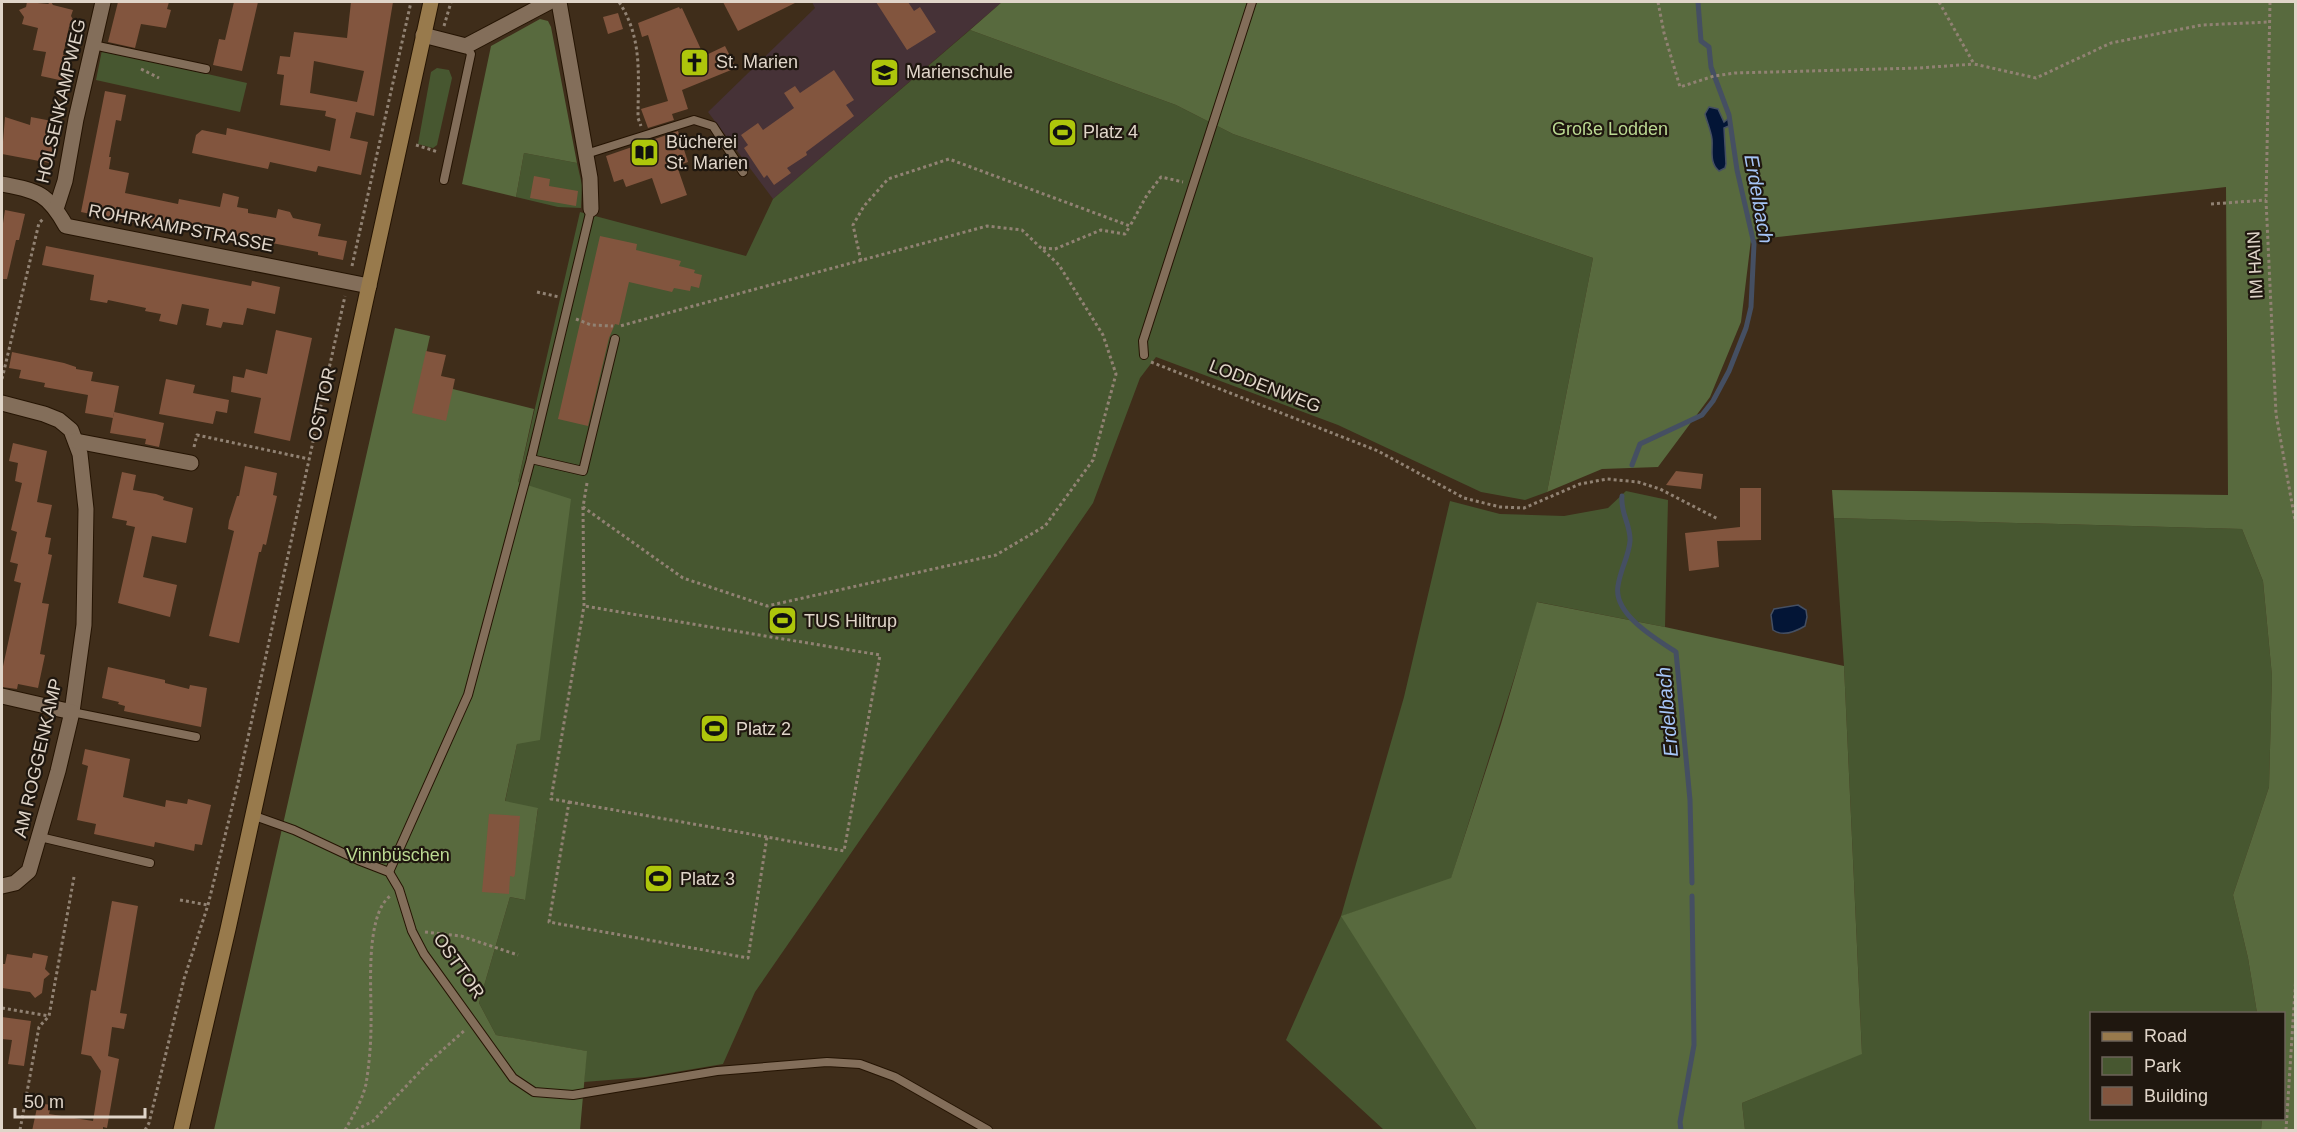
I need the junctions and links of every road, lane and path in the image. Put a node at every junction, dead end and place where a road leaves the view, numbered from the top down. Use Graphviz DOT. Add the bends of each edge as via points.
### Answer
graph roads {
  1 [pos="103,2"];
  2 [pos="411,2"];
  3 [pos="430,2"];
  4 [pos="451,2"];
  5 [pos="549,2"];
  6 [pos="559,2"];
  7 [pos="619,2"];
  8 [pos="1252,2"];
  9 [pos="1658,2"];
  10 [pos="1939,2"];
  11 [pos="2270,2"];
  12 [pos="2269,22"];
  13 [pos="423,35"];
  14 [pos="440,39"];
  15 [pos="93,45"];
  16 [pos="466,46"];
  17 [pos="1974,64"];
  18 [pos="206,69"];
  19 [pos="645,136"];
  20 [pos="416,147"];
  21 [pos="450,154"];
  22 [pos="586,154"];
  23 [pos="743,171"];
  24 [pos="444,180"];
  25 [pos="2,184"];
  26 [pos="1193,185"];
  27 [pos="2265,200"];
  28 [pos="2211,204"];
  29 [pos="591,208"];
  30 [pos="56,209"];
  31 [pos="1130,226"];
  32 [pos="1041,248"];
  33 [pos="861,261"];
  34 [pos="348,282"];
  35 [pos="369,286"];
  36 [pos="537,292"];
  37 [pos="569,300"];
  38 [pos="566,315"];
  39 [pos="615,339"];
  40 [pos="1144,355"];
  41 [pos="2,379"];
  42 [pos="2,403"];
  43 [pos="76,441"];
  44 [pos="309,459"];
  45 [pos="531,459"];
  46 [pos="191,463"];
  47 [pos="589,476"];
  48 [pos="583,507"];
  49 [pos="1718,519"];
  50 [pos="2295,526"];
  51 [pos="584,606"];
  52 [pos="2,696"];
  53 [pos="72,712"];
  54 [pos="196,736"];
  55 [pos="569,802"];
  56 [pos="252,815"];
  57 [pos="40,837"];
  58 [pos="767,837"];
  59 [pos="150,863"];
  60 [pos="389,872"];
  61 [pos="74,878"];
  62 [pos="2,886"];
  63 [pos="399,889"];
  64 [pos="180,900"];
  65 [pos="208,905"];
  66 [pos="412,931"];
  67 [pos="518,956"];
  68 [pos="2295,975"];
  69 [pos="2,1008"];
  70 [pos="49,1016"];
  71 [pos="474,1022"];
  72 [pos="181,1130"];
  73 [pos="20,1131"];
  74 [pos="145,1131"];
  75 [pos="345,1131"];
  76 [pos="356,1131"];
  77 [pos="988,1131"];
  78 [pos="2286,1131"];
  1 -- 15 [label="street, HOLSENKAMPWEG"];
  2 -- 34 [label="path"];
  3 -- 13 [label="main road, OSTTOR"];
  4 -- 14 [label="path"];
  5 -- 16 [label="street"];
  6 -- 22 [label="street"];
  7 -- 19 [label="path" via="637,43 638,118"];
  8 -- 26 [label="lane"];
  9 -- 17 [label="path" via="1680,87 1735,73"];
  10 -- 17 [label="path"];
  11 -- 12 [label="path, IM HAIN"];
  12 -- 17 [label="path" via="2202,25 2111,43 2036,78"];
  12 -- 27 [label="path, IM HAIN"];
  13 -- 14 [label="street"];
  13 -- 35 [label="main road, OSTTOR"];
  14 -- 16 [label="street"];
  15 -- 18 [label="lane"];
  15 -- 30 [label="street, HOLSENKAMPWEG"];
  16 -- 21 [label="lane" via="471,54"];
  19 -- 22 [label="lane"];
  19 -- 23 [label="lane" via="694,120 713,126"];
  20 -- 21 [label="path"];
  21 -- 24 [label="lane"];
  22 -- 29 [label="street"];
  25 -- 30 [label="street, ROHRKAMPSTRASSE" via="36,191"];
  26 -- 31 [label="path" via="1161,177"];
  26 -- 40 [label="lane" via="1143,341"];
  27 -- 28 [label="path"];
  27 -- 50 [label="path, IM HAIN" via="2276,414"];
  29 -- 37 [label="lane"];
  30 -- 34 [label="street, ROHRKAMPSTRASSE" via="66,226"];
  30 -- 41 [label="path" via="39,223"];
  31 -- 32 [label="path" via="1125,234 1101,230 1055,249"];
  31 -- 33 [label="path" via="949,159 888,179 864,206 853,225"];
  32 -- 33 [label="path" via="1022,230 987,226"];
  32 -- 48 [label="path" via="1059,265 1103,335 1116,374 1093,460 1045,526 996,555 767,606 684,578"];
  33 -- 38 [label="path" via="623,327 591,325"];
  34 -- 35 [label="street, ROHRKAMPSTRASSE"];
  34 -- 44 [label="path"];
  35 -- 56 [label="main road, OSTTOR"];
  36 -- 37 [label="path"];
  37 -- 38 [label="lane"];
  38 -- 45 [label="lane"];
  39 -- 45 [label="lane" via="583,471"];
  40 -- 49 [label="path, LODDENWEG" via="1153,364 1378,451 1464,498 1524,508 1580,484 1607,479 1660,489"];
  42 -- 43 [label="street" via="59,420 71,430"];
  43 -- 46 [label="street"];
  43 -- 53 [label="street, AM ROGGENKAMP" via="86,509 84,625"];
  44 -- 46 [label="path" via="197,435"];
  44 -- 65 [label="path"];
  45 -- 60 [label="lane" via="468,695"];
  47 -- 48 [label="path"];
  48 -- 51 [label="path"];
  51 -- 55 [label="path" via="551,800"];
  51 -- 58 [label="path" via="880,655 844,851"];
  52 -- 53 [label="street"];
  53 -- 54 [label="lane"];
  53 -- 57 [label="street, AM ROGGENKAMP"];
  55 -- 58 [label="path"];
  55 -- 58 [label="path" via="549,922 747,958"];
  56 -- 60 [label="lane"];
  56 -- 72 [label="main road, OSTTOR"];
  57 -- 59 [label="lane"];
  57 -- 62 [label="street, AM ROGGENKAMP" via="29,871 15,884"];
  60 -- 63 [label="lane, OSTTOR"];
  61 -- 70 [label="path"];
  63 -- 66 [label="lane, OSTTOR"];
  63 -- 75 [label="path" via="378,913 370,965 371,1025 366,1084"];
  64 -- 65 [label="path"];
  65 -- 74 [label="path" via="184,979"];
  66 -- 67 [label="path" via="461,936"];
  66 -- 71 [label="lane, OSTTOR" via="424,954"];
  68 -- 78 [label="path"];
  69 -- 70 [label="path"];
  70 -- 73 [label="path" via="39,1027"];
  71 -- 76 [label="path" via="373,1121"];
  71 -- 77 [label="lane, OSTTOR" via="513,1078 534,1092 573,1095 717,1071 827,1062 860,1064 895,1077"];
}
